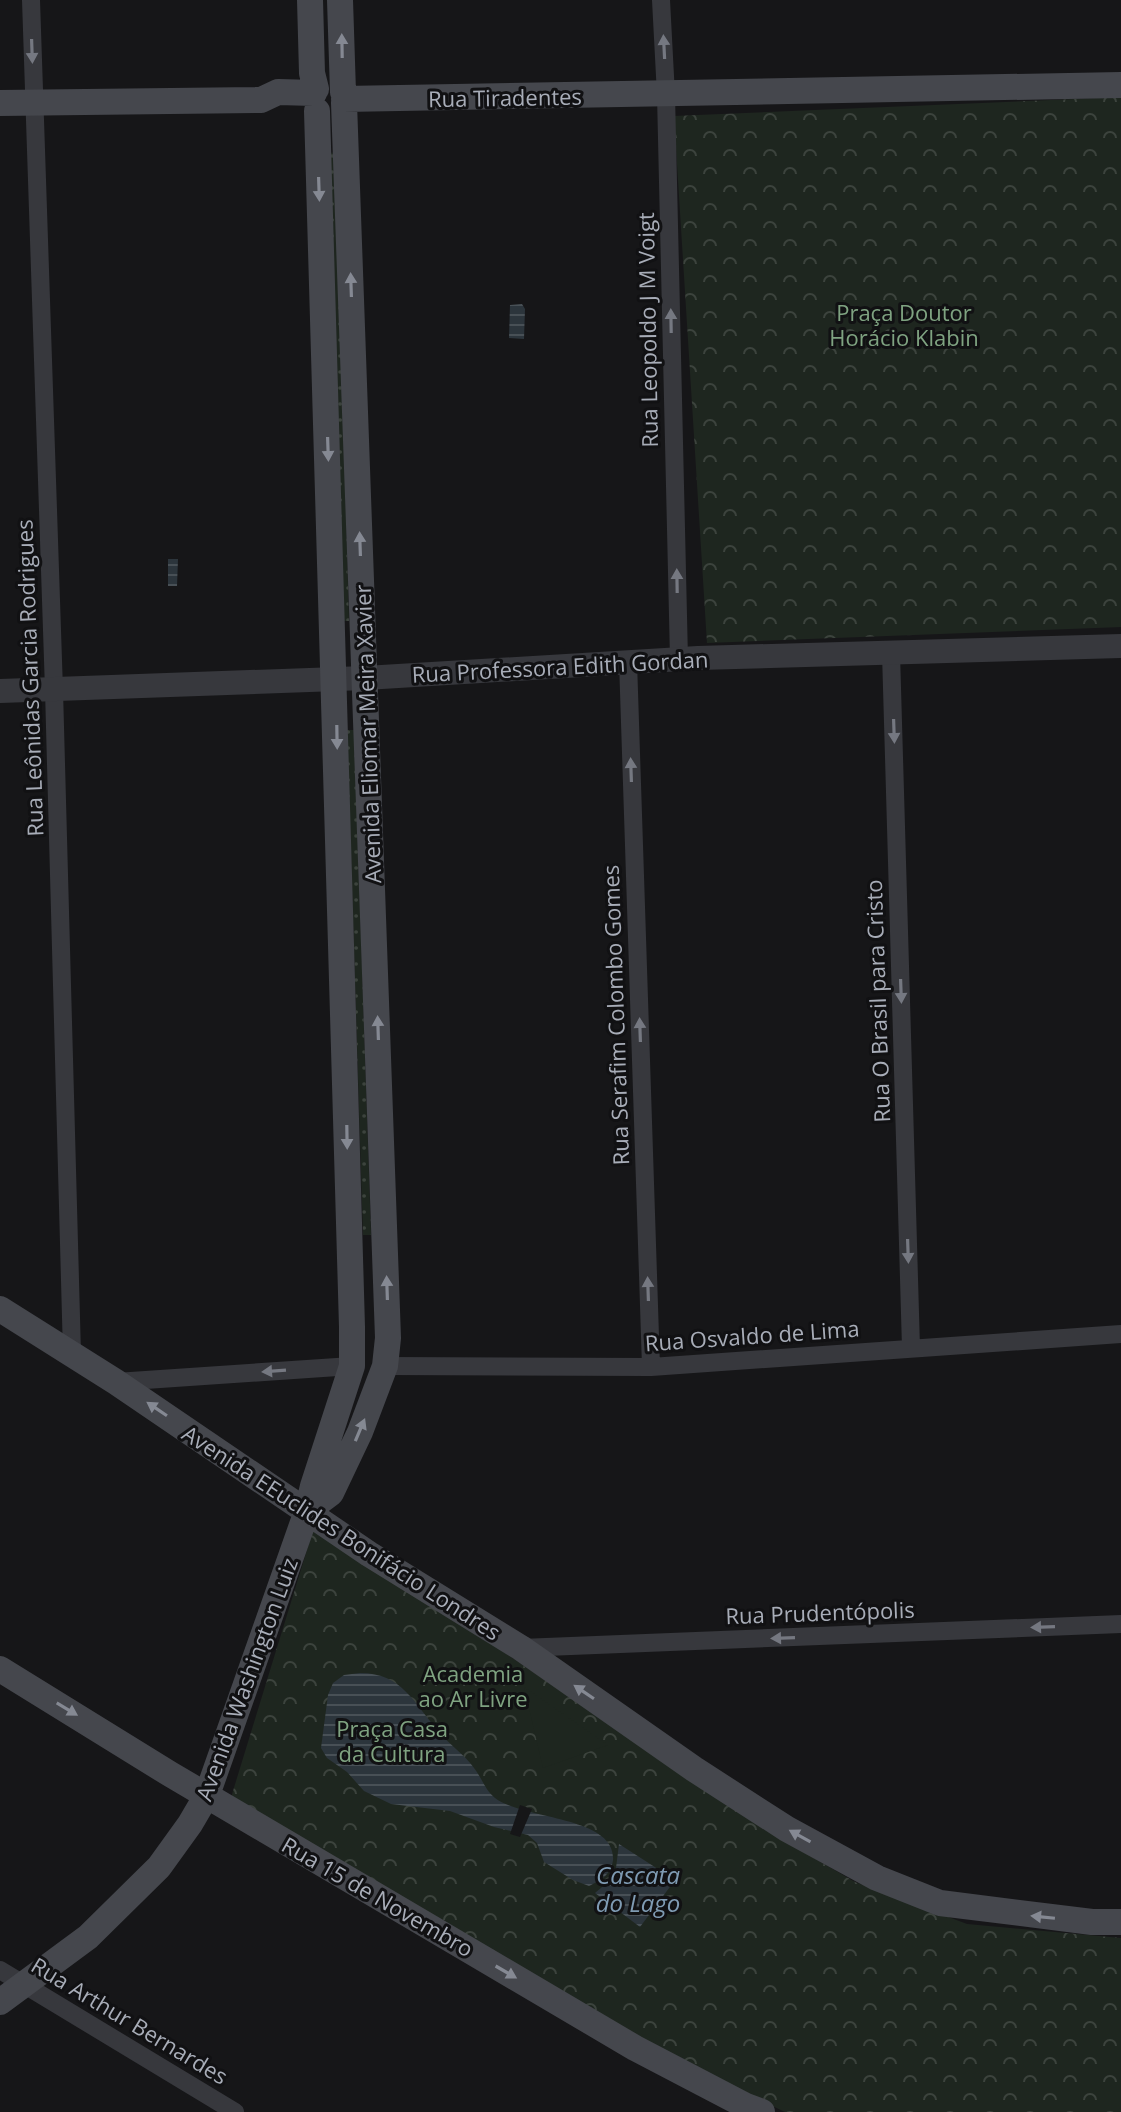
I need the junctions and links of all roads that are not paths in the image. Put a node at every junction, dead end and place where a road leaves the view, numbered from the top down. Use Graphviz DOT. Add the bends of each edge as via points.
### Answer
graph roads {
  1 [pos="31,0"];
  2 [pos="310,0"];
  3 [pos="340,0"];
  4 [pos="661,0"];
  5 [pos="1121,85"];
  6 [pos="666,95"];
  7 [pos="328,99"];
  8 [pos="0,103"];
  9 [pos="33,103"];
  10 [pos="1121,646"];
  11 [pos="891,653"];
  12 [pos="679,659"];
  13 [pos="628,661"];
  14 [pos="365,678"];
  15 [pos="335,679"];
  16 [pos="54,690"];
  17 [pos="0,691"];
  18 [pos="0,1309"];
  19 [pos="1121,1334"];
  20 [pos="911,1348"];
  21 [pos="72,1354"];
  22 [pos="352,1366"];
  23 [pos="385,1366"];
  24 [pos="651,1367"];
  25 [pos="116,1382"];
  26 [pos="307,1511"];
  27 [pos="1121,1624"];
  28 [pos="521,1648"];
  29 [pos="0,1669"];
  30 [pos="207,1795"];
  31 [pos="1121,1922"];
  32 [pos="0,1970"];
  33 [pos="24,1984"];
  34 [pos="0,2002"];
  35 [pos="749,2110"];
  36 [pos="235,2112"];
  1 -- 9 [label="street, Rua Leônidas Garcia Rodrigues, one-way"];
  2 -- 7 [label="main road, Avenida Eliomar Meira Xavier" via="312,73"];
  7 -- 3 [label="main road, Avenida Eliomar Meira Xavier, one-way"];
  6 -- 4 [label="street, Rua Leopoldo J M Voigt, one-way"];
  5 -- 6 [label="main road"];
  6 -- 7 [label="main road, Rua Tiradentes"];
  12 -- 6 [label="street, Rua Leopoldo J M Voigt, one-way"];
  7 -- 9 [label="main road, Rua Tiradentes" via="278,92 261,100"];
  14 -- 7 [label="main road, Avenida Eliomar Meira Xavier, one-way"];
  7 -- 15 [label="main road, Avenida Eliomar Meira Xavier, one-way"];
  8 -- 9 [label="main road, Rua Tiradentes"];
  9 -- 16 [label="street, Rua Leônidas Garcia Rodrigues"];
  10 -- 11 [label="street, Rua Professora Edith Gordan"];
  11 -- 12 [label="street, Rua Professora Edith Gordan"];
  11 -- 20 [label="street, Rua O Brasil para Cristo, one-way"];
  12 -- 13 [label="street, Rua Professora Edith Gordan"];
  13 -- 14 [label="street, Rua Professora Edith Gordan"];
  24 -- 13 [label="street, Rua Serafim Colombo Gomes, one-way"];
  14 -- 15 [label="street, Rua Professora Edith Gordan"];
  23 -- 14 [label="main road, Avenida Eliomar Meira Xavier, one-way"];
  15 -- 16 [label="street, Rua Professora Edith Gordan"];
  15 -- 22 [label="main road, Avenida Eliomar Meira Xavier, one-way"];
  16 -- 17 [label="street, Rua Professora Edith Gordan"];
  16 -- 21 [label="street, Rua Leônidas Garcia Rodrigues"];
  18 -- 21 [label="main road, Avenida EEuclides Bonifácio Londres"];
  19 -- 20 [label="street, Rua Osvaldo de Lima"];
  20 -- 24 [label="street, Rua Osvaldo de Lima"];
  21 -- 25 [label="main road, Avenida EEuclides Bonifácio Londres"];
  22 -- 25 [label="street, one-way"];
  22 -- 26 [label="main road, Avenida Washington Luiz"];
  23 -- 24 [label="street, Rua Osvaldo de Lima"];
  26 -- 23 [label="main road, Avenida Washington Luiz, one-way" via="331,1493"];
  26 -- 25 [label="main road, Avenida EEuclides Bonifácio Londres, one-way"];
  26 -- 28 [label="main road, Avenida EEuclides Bonifácio Londres"];
  26 -- 30 [label="main road, Avenida Washington Luiz"];
  27 -- 28 [label="street, Rua Prudentópolis, one-way"];
  31 -- 28 [label="main road, Avenida EEuclides Bonifácio Londres, one-way" via="940,1903 877,1878 694,1769"];
  29 -- 30 [label="main road, Rua 15 de Novembro, one-way"];
  30 -- 33 [label="main road, Avenida Washington Luiz" via="159,1867 88,1937"];
  30 -- 35 [label="main road, Rua 15 de Novembro, one-way"];
  32 -- 33 [label="street, Rua Arthur Bernardes"];
  33 -- 34 [label="main road, Avenida Washington Luiz"];
  33 -- 36 [label="street, Rua Arthur Bernardes"];
}
